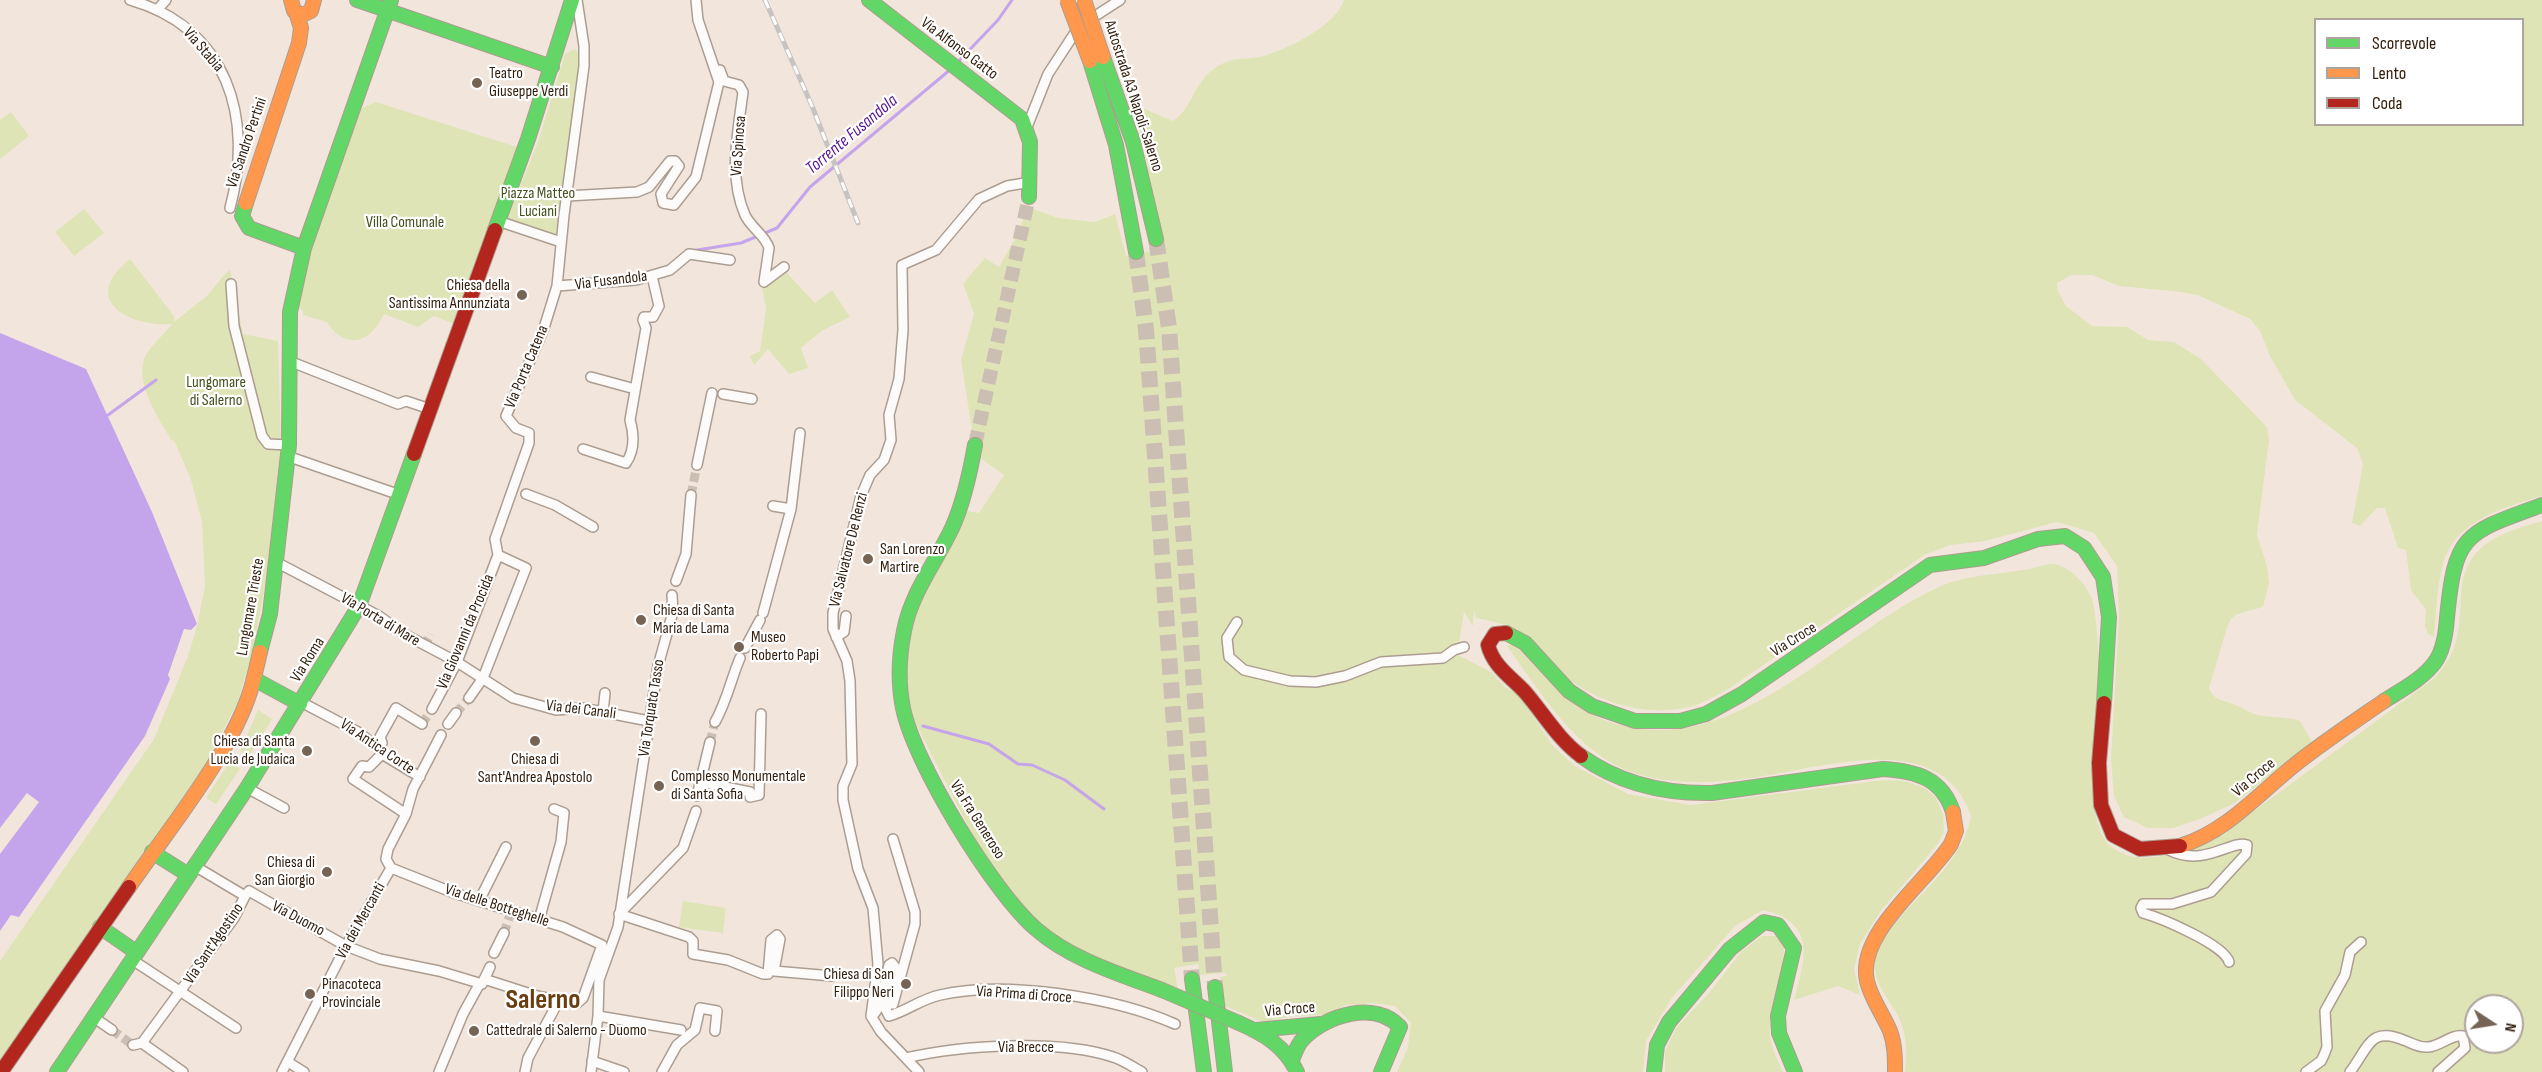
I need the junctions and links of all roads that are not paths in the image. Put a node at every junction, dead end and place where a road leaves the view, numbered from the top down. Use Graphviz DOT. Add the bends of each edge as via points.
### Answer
graph roads {
  1 [pos="130,0"];
  2 [pos="166,0"];
  3 [pos="357,0"];
  4 [pos="572,0"];
  5 [pos="577,0"];
  6 [pos="696,0"];
  7 [pos="869,0"];
  8 [pos="1067,0"];
  9 [pos="1084,0"];
  10 [pos="1120,0"];
  11 [pos="314,2"];
  12 [pos="291,4"];
  13 [pos="389,6"];
  14 [pos="157,10"];
  15 [pos="581,29"];
  16 [pos="563,30"];
  17 [pos="702,31"];
  18 [pos="1096,59"];
  19 [pos="552,67"];
  20 [pos="1027,127"];
  21 [pos="1031,182"];
  22 [pos="567,196"];
  23 [pos="1029,197"];
  24 [pos="230,208"];
  25 [pos="498,221"];
  26 [pos="1156,239"];
  27 [pos="561,242"];
  28 [pos="304,248"];
  29 [pos="1136,252"];
  30 [pos="730,260"];
  31 [pos="784,267"];
  32 [pos="652,276"];
  33 [pos="558,282"];
  34 [pos="231,284"];
  35 [pos="289,361"];
  36 [pos="591,377"];
  37 [pos="635,389"];
  38 [pos="712,393"];
  39 [pos="723,394"];
  40 [pos="752,399"];
  41 [pos="430,409"];
  42 [pos="800,433"];
  43 [pos="975,445"];
  44 [pos="583,449"];
  45 [pos="288,450"];
  46 [pos="697,465"];
  47 [pos="526,494"];
  48 [pos="399,495"];
  49 [pos="691,495"];
  50 [pos="773,506"];
  51 [pos="2542,506"];
  52 [pos="791,509"];
  53 [pos="504,512"];
  54 [pos="594,527"];
  55 [pos="498,555"];
  56 [pos="276,562"];
  57 [pos="676,581"];
  58 [pos="672,595"];
  59 [pos="359,606"];
  60 [pos="846,616"];
  61 [pos="1237,622"];
  62 [pos="836,637"];
  63 [pos="1464,647"];
  64 [pos="745,648"];
  65 [pos="740,658"];
  66 [pos="456,662"];
  67 [pos="483,678"];
  68 [pos="254,679"];
  69 [pos="605,693"];
  70 [pos="469,698"];
  71 [pos="300,703"];
  72 [pos="432,709"];
  73 [pos="603,712"];
  74 [pos="456,713"];
  75 [pos="761,714"];
  76 [pos="649,721"];
  77 [pos="715,722"];
  78 [pos="422,724"];
  79 [pos="448,724"];
  80 [pos="441,735"];
  81 [pos="710,742"];
  82 [pos="378,743"];
  83 [pos="393,746"];
  84 [pos="382,754"];
  85 [pos="420,777"];
  86 [pos="700,782"];
  87 [pos="247,788"];
  88 [pos="698,796"];
  89 [pos="284,808"];
  90 [pos="554,809"];
  91 [pos="696,811"];
  92 [pos="406,814"];
  93 [pos="893,839"];
  94 [pos="506,847"];
  95 [pos="2169,850"];
  96 [pos="152,852"];
  97 [pos="391,868"];
  98 [pos="190,870"];
  99 [pos="904,881"];
  100 [pos="245,896"];
  101 [pos="479,900"];
  102 [pos="919,911"];
  103 [pos="619,914"];
  104 [pos="539,920"];
  105 [pos="100,927"];
  106 [pos="504,933"];
  107 [pos="2361,942"];
  108 [pos="346,946"];
  109 [pos="494,953"];
  110 [pos="133,955"];
  111 [pos="2229,962"];
  112 [pos="490,967"];
  113 [pos="595,971"];
  114 [pos="832,976"];
  115 [pos="1192,979"];
  116 [pos="482,982"];
  117 [pos="1215,987"];
  118 [pos="182,991"];
  119 [pos="558,1002"];
  120 [pos="888,1003"];
  121 [pos="598,1016"];
  122 [pos="93,1017"];
  123 [pos="872,1017"];
  124 [pos="1328,1023"];
  125 [pos="1175,1024"];
  126 [pos="236,1028"];
  127 [pos="112,1030"];
  128 [pos="681,1030"];
  129 [pos="715,1030"];
  130 [pos="1255,1030"];
  131 [pos="906,1058"];
  132 [pos="592,1061"];
  133 [pos="288,1062"];
  134 [pos="1295,1066"];
  135 [pos="1,1072"];
  136 [pos="57,1072"];
  137 [pos="183,1072"];
  138 [pos="282,1072"];
  139 [pos="304,1072"];
  140 [pos="440,1072"];
  141 [pos="525,1072"];
  142 [pos="591,1072"];
  143 [pos="624,1072"];
  144 [pos="662,1072"];
  145 [pos="919,1072"];
  146 [pos="1142,1072"];
  147 [pos="1204,1072"];
  148 [pos="1225,1072"];
  149 [pos="1381,1072"];
  150 [pos="1654,1072"];
  151 [pos="1795,1072"];
  152 [pos="1895,1072"];
  153 [pos="2306,1072"];
  154 [pos="2350,1072"];
  155 [pos="2438,1072"];
  1 -- 14 [label="street, Via Stabia"];
  2 -- 14 [label="street"];
  3 -- 13 [label="main road"];
  4 -- 16 [label="main road"];
  5 -- 15 [label="street"];
  6 -- 17 [label="street"];
  7 -- 20 [label="main road, Via Alfonso Gatto" via="1015,111"];
  8 -- 18 [label="main road, Autostrada A3 Napoli-Salerno, bridge"];
  9 -- 18 [label="main road, Autostrada A3 Napoli-Salerno, bridge"];
  10 -- 20 [label="street" via="1074,30 1048,74"];
  11 -- 12 [label="main road" via="308,13"];
  12 -- 28 [label="main road, Via Sandro Pertini" via="301,28 299,43 242,216 249,228"];
  13 -- 19 [label="main road" via="427,25"];
  13 -- 28 [label="main road, Lungomare Trieste"];
  14 -- 24 [label="street, Via Stabia" via="182,26 210,53 233,95 240,159"];
  15 -- 16 [label="street" via="573,21"];
  15 -- 22 [label="street" via="584,66"];
  16 -- 19 [label="main road"];
  17 -- 22 [label="street" via="719,82 696,177 677,203 666,205 661,194 679,166 675,161 668,162 649,187 637,192"];
  17 -- 31 [label="street, Via Spinosa" via="724,81 739,86 743,92 736,181 746,217 767,242 764,282"];
  18 -- 26 [label="main road, Autostrada A3 Napoli-Salerno" via="1133,142"];
  18 -- 29 [label="main road, Autostrada A3 Napoli-Salerno"];
  19 -- 25 [label="main road"];
  20 -- 21 [label="main road"];
  21 -- 23 [label="main road"];
  21 -- 62 [label="street, Via Salvatore De Renzi" via="1007,186 979,199 936,250 902,265 903,330 899,379 889,415 891,440 884,460 870,475 861,496 833,613"];
  22 -- 27 [label="street"];
  25 -- 27 [label="street"];
  25 -- 41 [label="main road, Via Roma"];
  27 -- 33 [label="street"];
  28 -- 35 [label="main road, Lungomare Trieste" via="290,312"];
  30 -- 32 [label="street, Via Fusandola" via="689,254 670,270"];
  32 -- 33 [label="street, Via Fusandola" via="595,285"];
  32 -- 37 [label="street" via="659,306 653,317 643,318 646,328"];
  33 -- 53 [label="street, Via Porta Catena" via="544,328 506,416 516,428 530,433 524,461"];
  34 -- 45 [label="street" via="234,326 262,436 268,444"];
  35 -- 41 [label="street" via="398,404 406,401"];
  35 -- 45 [label="main road, Lungomare Trieste"];
  36 -- 37 [label="street"];
  37 -- 44 [label="street" via="630,420 633,442 626,463"];
  38 -- 46 [label="street"];
  39 -- 40 [label="street"];
  41 -- 48 [label="main road, Via Roma"];
  42 -- 52 [label="street"];
  43 -- 130 [label="main road, Via Fra Generoso, bridge" via="967,487 950,534 917,586 904,630 899,681 912,742 960,826 1020,915 1035,928 1068,949"];
  45 -- 48 [label="street"];
  45 -- 56 [label="main road, Lungomare Trieste"];
  47 -- 54 [label="street"];
  48 -- 59 [label="main road, Via Roma"];
  49 -- 57 [label="street" via="686,554"];
  50 -- 52 [label="street"];
  51 -- 95 [label="main road, Via Croce" via="2483,529 2460,550 2452,565 2444,640 2437,659 2423,675 2305,757 2206,835"];
  52 -- 64 [label="street" via="762,616"];
  53 -- 55 [label="street, Via Giovanni da Procida" via="495,539"];
  55 -- 66 [label="street, Via Giovanni da Procida"];
  55 -- 67 [label="street" via="531,567"];
  56 -- 59 [label="street, Via Porta di Mare"];
  56 -- 68 [label="main road, Lungomare Trieste" via="270,614"];
  58 -- 76 [label="street, Via Torquato Tasso" via="673,612 661,652"];
  59 -- 66 [label="street, Via Porta di Mare"];
  59 -- 71 [label="main road, Via Roma"];
  60 -- 62 [label="street, Via Salvatore De Renzi" via="844,632"];
  61 -- 63 [label="street" via="1227,638 1229,657 1244,670 1290,681 1333,679 1392,660 1443,658"];
  62 -- 123 [label="street, Via Salvatore De Renzi" via="847,661 850,681 852,764 843,786 843,800 858,869 871,898 877,956"];
  65 -- 77 [label="street" via="726,703"];
  66 -- 67 [label="street, Via Porta di Mare"];
  66 -- 72 [label="street, Via Giovanni da Procida"];
  67 -- 70 [label="street"];
  67 -- 73 [label="street, Via dei Canali" via="513,698 560,710 582,708"];
  68 -- 71 [label="main road"];
  68 -- 96 [label="main road, Lungomare Trieste" via="231,734 211,768"];
  69 -- 73 [label="street"];
  71 -- 82 [label="street, Via Antica Corte"];
  71 -- 87 [label="main road, Via Roma"];
  73 -- 76 [label="street, Via dei Canali"];
  74 -- 79 [label="street"];
  75 -- 86 [label="street" via="754,794"];
  76 -- 103 [label="street, Via Torquato Tasso"];
  78 -- 82 [label="street" via="396,708"];
  80 -- 85 [label="street, Via dei Mercanti"];
  81 -- 86 [label="street"];
  82 -- 83 [label="street"];
  82 -- 84 [label="street, Via Antica Corte"];
  84 -- 85 [label="street, Via Antica Corte"];
  84 -- 92 [label="street" via="369,767 362,766 353,779"];
  85 -- 92 [label="street, Via dei Mercanti"];
  86 -- 88 [label="street"];
  87 -- 89 [label="street"];
  87 -- 98 [label="main road, Via Roma"];
  90 -- 104 [label="street" via="564,813 561,842"];
  91 -- 103 [label="street" via="683,848"];
  92 -- 97 [label="street, Via dei Mercanti" via="387,853"];
  93 -- 99 [label="street"];
  94 -- 101 [label="street"];
  95 -- 111 [label="street" via="2200,857 2239,844 2247,846 2246,855 2211,892 2172,904 2143,904 2141,908 2143,913 2193,933 2224,954"];
  95 -- 152 [label="main road, Via Croce" via="2120,843 2104,821 2098,764 2108,679 2109,602 2099,561 2074,539 2052,536 1991,557 1930,565 1868,612 1732,700 1696,717 1665,723 1634,721 1600,710 1569,692 1519,638 1507,632 1495,634 1488,645 1492,658 1561,738 1581,758 1631,783 1691,794 1712,793 1883,769 1907,770 1931,778 1945,791 1954,813 1955,835 1946,852 1870,948 1866,969 1871,992 1890,1032"];
  96 -- 98 [label="main road"];
  96 -- 105 [label="main road, Lungomare Trieste"];
  97 -- 101 [label="street, Via delle Botteghelle"];
  97 -- 108 [label="street, Via dei Mercanti"];
  98 -- 100 [label="street, Via Duomo"];
  98 -- 110 [label="main road, Via Roma"];
  99 -- 102 [label="street" via="909,881"];
  99 -- 120 [label="street" via="915,924 894,1001"];
  100 -- 108 [label="street, Via Duomo" via="249,891"];
  100 -- 118 [label="street, Via Sant'Agostino"];
  101 -- 104 [label="street, Via delle Botteghelle"];
  103 -- 113 [label="street, Via Torquato Tasso" via="618,927"];
  103 -- 114 [label="street" via="691,938 693,954 728,960 764,974 768,974 772,939 777,935 780,939 774,971"];
  104 -- 113 [label="street, Via delle Botteghelle" via="602,945"];
  105 -- 110 [label="main road"];
  105 -- 135 [label="main road, Lungomare Trieste"];
  106 -- 109 [label="street"];
  107 -- 153 [label="street" via="2350,952 2345,975 2325,1011 2324,1055"];
  108 -- 116 [label="street, Via Duomo"];
  108 -- 133 [label="street, Via dei Mercanti"];
  110 -- 118 [label="street"];
  110 -- 122 [label="main road, Via Roma"];
  112 -- 116 [label="street"];
  113 -- 119 [label="street" via="580,1002"];
  113 -- 121 [label="street"];
  115 -- 147 [label="main road"];
  116 -- 119 [label="street, Via Duomo"];
  116 -- 140 [label="street" via="463,1014"];
  117 -- 148 [label="main road"];
  118 -- 126 [label="street, Via Sant'Agostino"];
  118 -- 137 [label="street, Via Sant'Agostino" via="138,1044"];
  119 -- 141 [label="street" via="528,1058"];
  120 -- 123 [label="street" via="895,967 892,963 879,1007"];
  120 -- 125 [label="street, Via Prima di Croce" via="889,1016 939,995 997,990 1124,1005"];
  121 -- 128 [label="street"];
  121 -- 132 [label="street"];
  122 -- 127 [label="street"];
  122 -- 136 [label="main road, Via Roma"];
  123 -- 131 [label="street"];
  124 -- 130 [label="main road, Via Croce"];
  124 -- 134 [label="main road, Via Croce" via="1301,1041"];
  124 -- 149 [label="main road, Via Croce" via="1377,1012 1396,1020 1400,1027 1398,1037"];
  129 -- 144 [label="street" via="717,1011 700,1008 697,1028 677,1045"];
  130 -- 134 [label="main road, Via Fra Generoso" via="1270,1038"];
  131 -- 145 [label="street"];
  131 -- 146 [label="street, Via Brecce" via="1012,1046 1070,1048 1114,1057"];
  132 -- 142 [label="street"];
  132 -- 143 [label="street"];
  133 -- 138 [label="street, Via dei Mercanti"];
  133 -- 139 [label="street"];
  150 -- 151 [label="main road" via="1657,1044 1679,1006 1742,934 1764,922 1778,925 1794,948 1778,1017 1779,1033"];
  154 -- 155 [label="street" via="2379,1034 2393,1035 2422,1047 2463,1036 2465,1048"];
}
